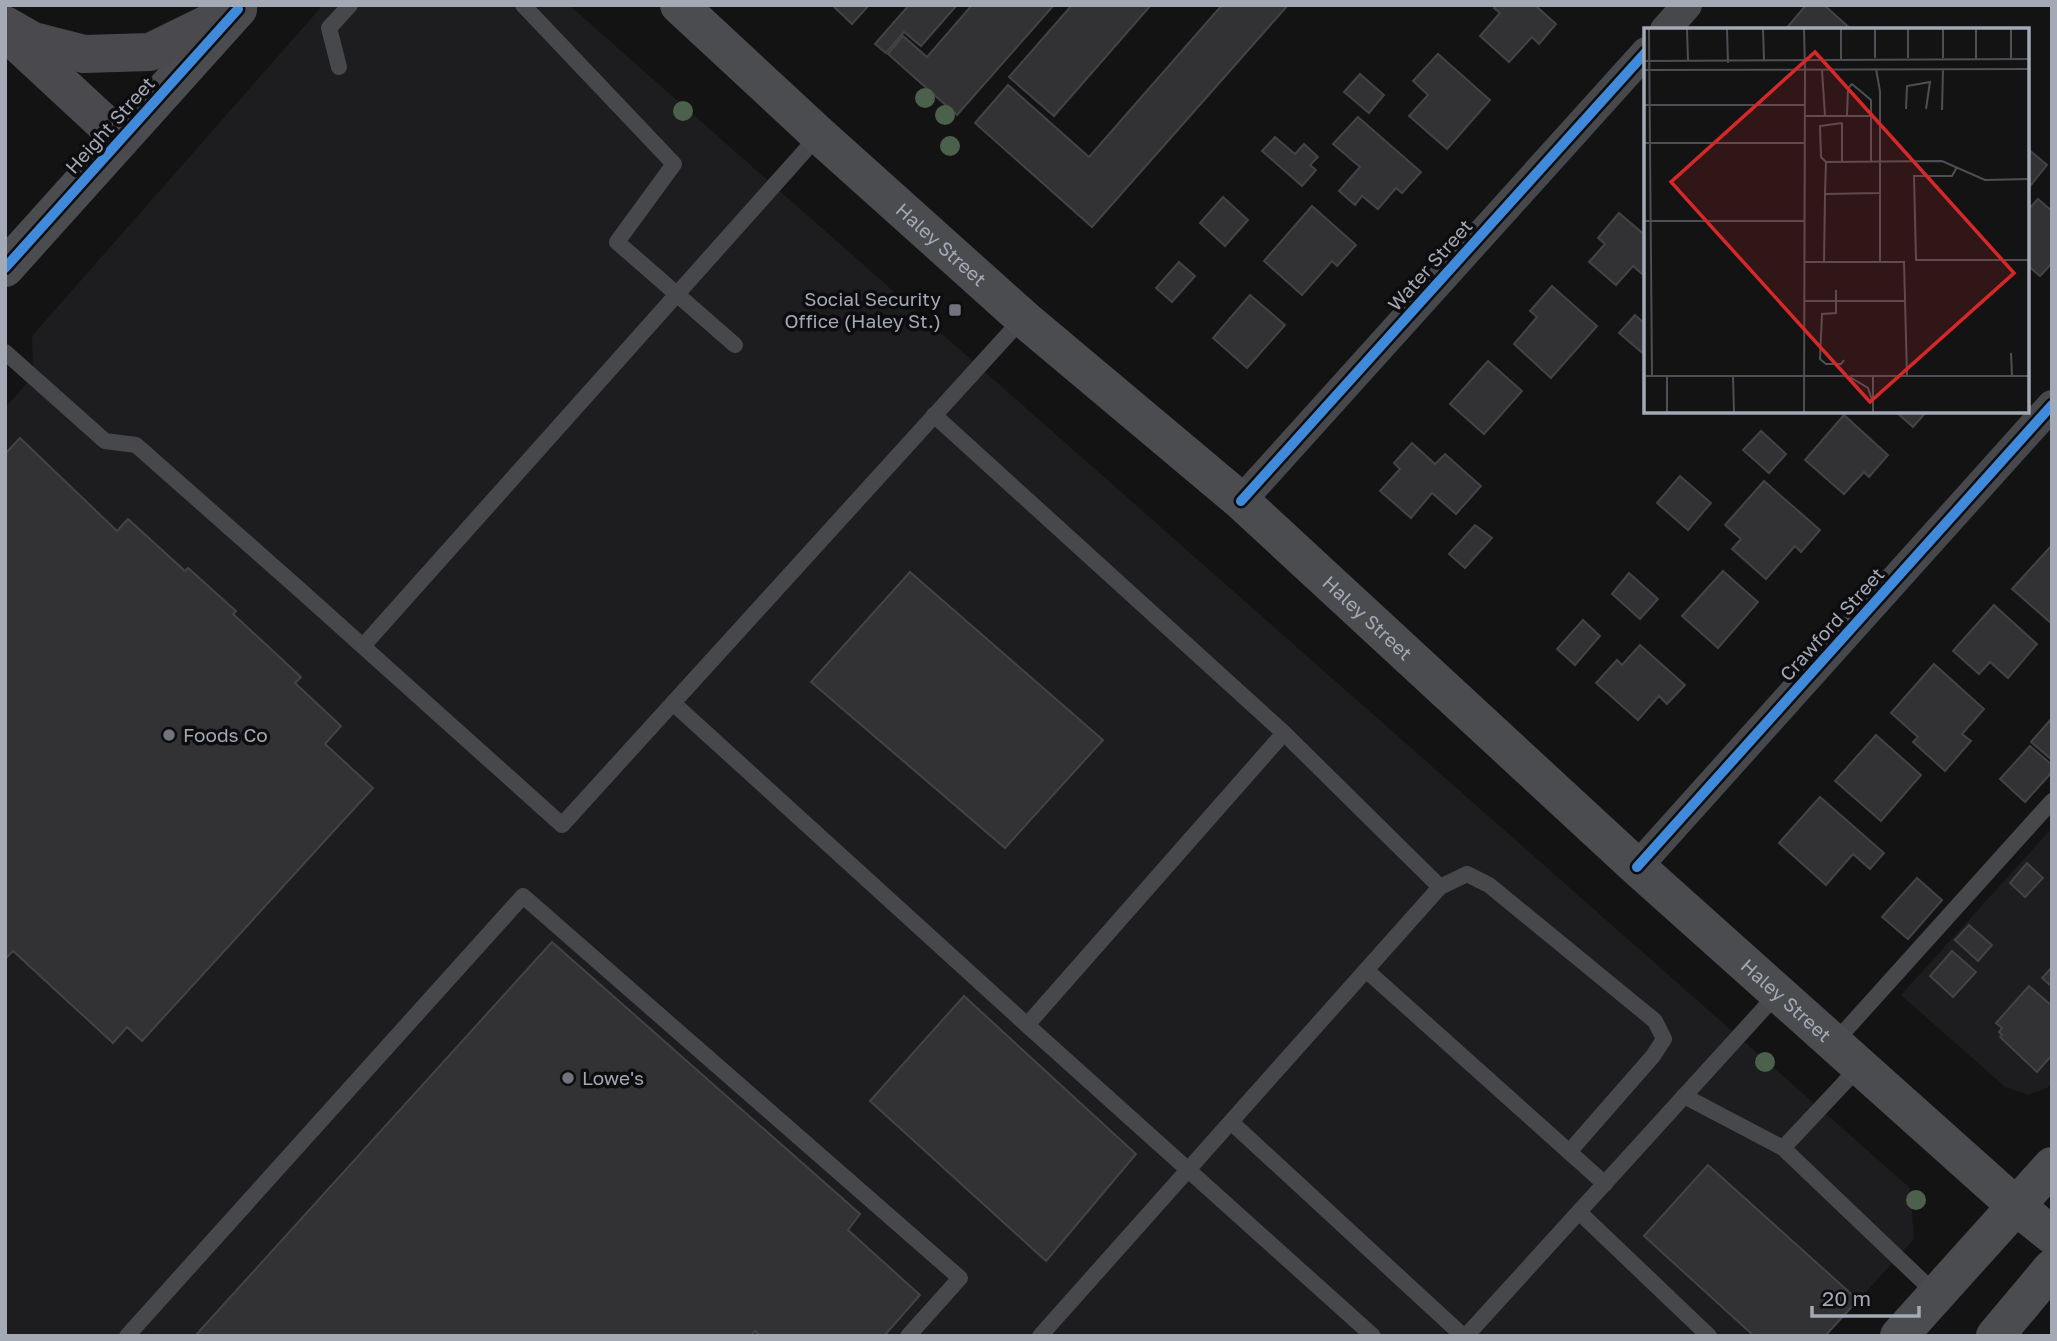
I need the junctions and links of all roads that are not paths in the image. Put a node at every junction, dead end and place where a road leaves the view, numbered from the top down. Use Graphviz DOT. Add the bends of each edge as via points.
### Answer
graph roads {
  1 [pos="350,5"];
  2 [pos="523,5"];
  3 [pos="679,5"];
  4 [pos="1688,5"];
  5 [pos="240,7"];
  6 [pos="5,25"];
  7 [pos="1667,28"];
  8 [pos="5,32"];
  9 [pos="1644,54"];
  10 [pos="339,67"];
  11 [pos="819,135"];
  12 [pos="121,139"];
  13 [pos="5,268"];
  14 [pos="677,294"];
  15 [pos="1023,318"];
  16 [pos="735,345"];
  17 [pos="5,352"];
  18 [pos="2052,405"];
  19 [pos="934,415"];
  20 [pos="1241,501"];
  21 [pos="363,646"];
  22 [pos="673,703"];
  23 [pos="1284,733"];
  24 [pos="2052,802"];
  25 [pos="1637,867"];
  26 [pos="1440,887"];
  27 [pos="1366,970"];
  28 [pos="1777,993"];
  29 [pos="1027,1026"];
  30 [pos="1847,1055"];
  31 [pos="1684,1097"];
  32 [pos="1231,1122"];
  33 [pos="1783,1148"];
  34 [pos="1569,1152"];
  35 [pos="2052,1166"];
  36 [pos="1188,1170"];
  37 [pos="1605,1184"];
  38 [pos="2016,1206"];
  39 [pos="1579,1212"];
  40 [pos="2052,1235"];
  41 [pos="2052,1268"];
  42 [pos="1936,1294"];
  43 [pos="127,1336"];
  44 [pos="908,1336"];
  45 [pos="1040,1336"];
  46 [pos="1373,1336"];
  47 [pos="1465,1336"];
  48 [pos="1709,1336"];
  49 [pos="1899,1336"];
  50 [pos="1995,1336"];
  1 -- 10 [label="lane" via="330,28"];
  2 -- 14 [label="lane" via="674,164 617,242"];
  3 -- 11 [label="main road, Haley Street"];
  4 -- 7 [label="street"];
  5 -- 6 [label="highway" via="150,52 84,54 33,41"];
  5 -- 12 [label="main road, Height Street"];
  8 -- 12 [label="highway"];
  9 -- 20 [label="street, Water Street"];
  11 -- 14 [label="lane"];
  11 -- 15 [label="main road, Haley Street"];
  12 -- 13 [label="main road, Height Street"];
  14 -- 16 [label="lane"];
  14 -- 21 [label="lane"];
  15 -- 19 [label="lane"];
  15 -- 20 [label="main road, Haley Street"];
  17 -- 21 [label="lane" via="105,441 136,445"];
  18 -- 25 [label="street, Crawford Street"];
  19 -- 22 [label="lane"];
  19 -- 23 [label="lane"];
  20 -- 25 [label="main road, Haley Street"];
  21 -- 22 [label="lane" via="562,825"];
  22 -- 29 [label="lane"];
  23 -- 26 [label="lane"];
  23 -- 29 [label="lane"];
  24 -- 30 [label="lane"];
  25 -- 28 [label="main road, Haley Street"];
  26 -- 27 [label="lane"];
  26 -- 34 [label="lane" via="1467,874 1489,885 1655,1021 1664,1039"];
  27 -- 32 [label="lane"];
  27 -- 34 [label="lane"];
  28 -- 30 [label="main road, Haley Street"];
  28 -- 31 [label="lane"];
  29 -- 36 [label="lane"];
  30 -- 33 [label="lane"];
  30 -- 38 [label="main road, Haley Street"];
  31 -- 33 [label="lane"];
  31 -- 37 [label="lane"];
  32 -- 36 [label="lane"];
  32 -- 47 [label="lane"];
  33 -- 42 [label="lane"];
  34 -- 37 [label="lane"];
  35 -- 38 [label="main road"];
  36 -- 45 [label="lane"];
  36 -- 46 [label="lane"];
  37 -- 39 [label="lane"];
  38 -- 40 [label="main road, Haley Street"];
  38 -- 42 [label="main road"];
  39 -- 47 [label="lane"];
  39 -- 48 [label="lane"];
  41 -- 50 [label="main road"];
  42 -- 49 [label="main road"];
  43 -- 44 [label="lane" via="523,896 960,1278"];
}
